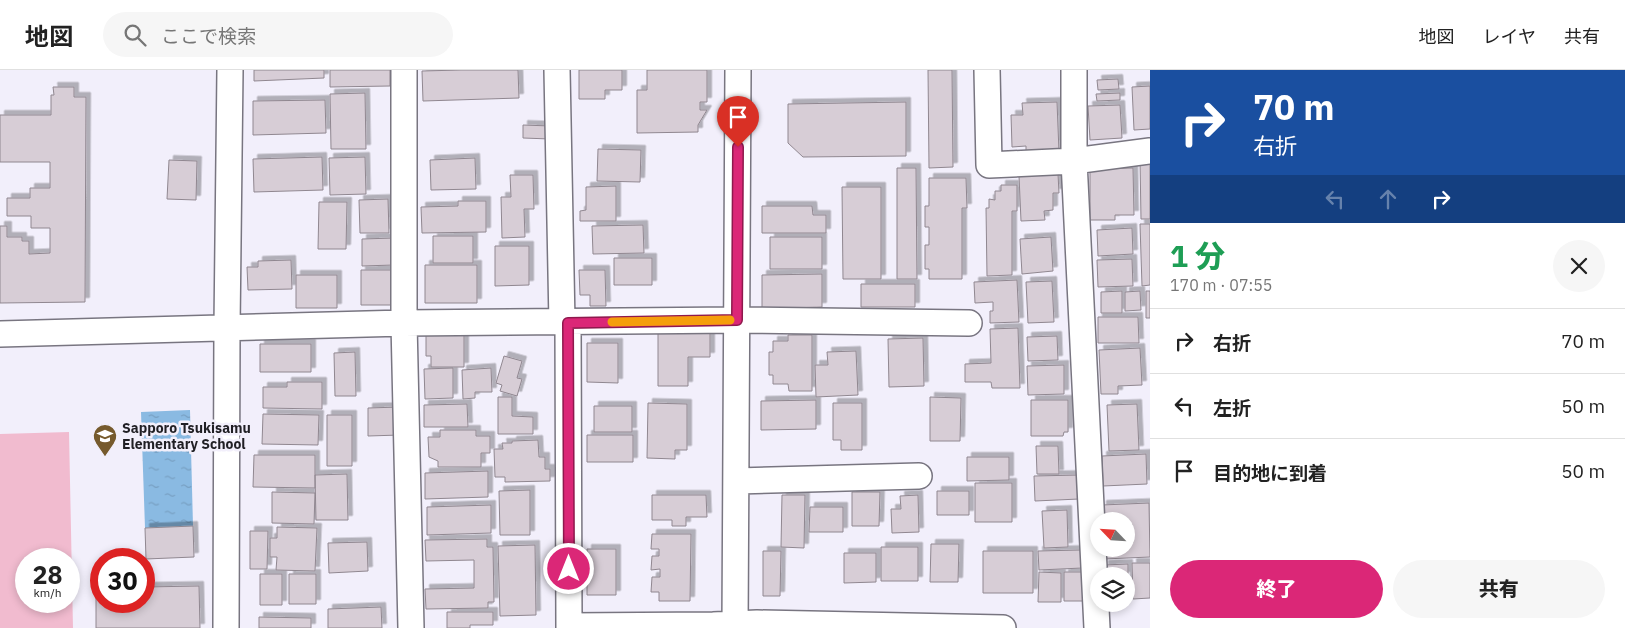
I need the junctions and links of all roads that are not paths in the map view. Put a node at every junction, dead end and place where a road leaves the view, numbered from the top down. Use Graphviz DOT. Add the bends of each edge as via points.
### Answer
graph roads {
  1 [pos="230,70"];
  2 [pos="404,70"];
  3 [pos="557,70"];
  4 [pos="738,70"];
  5 [pos="987,70"];
  6 [pos="1074,70"];
  7 [pos="1150,151"];
  8 [pos="1074,161"];
  9 [pos="737,320"];
  10 [pos="404,323"];
  11 [pos="565,323"];
  12 [pos="969,323"];
  13 [pos="227,327"];
  14 [pos="0,334"];
  15 [pos="919,476"];
  16 [pos="737,481"];
  17 [pos="735,626"];
  18 [pos="569,627"];
  19 [pos="951,627"];
  20 [pos="226,628"];
  21 [pos="411,628"];
  22 [pos="1003,628"];
  23 [pos="1097,628"];
  1 -- 13 [label="street"];
  2 -- 10 [label="street"];
  3 -- 11 [label="street"];
  4 -- 9 [label="street"];
  5 -- 8 [label="street" via="989,165"];
  6 -- 8 [label="street"];
  7 -- 8 [label="street"];
  8 -- 23 [label="street"];
  9 -- 11 [label="street"];
  9 -- 12 [label="street"];
  9 -- 16 [label="street"];
  10 -- 11 [label="street"];
  10 -- 13 [label="street"];
  10 -- 21 [label="street"];
  11 -- 18 [label="street"];
  13 -- 14 [label="street"];
  13 -- 20 [label="street"];
  15 -- 16 [label="street"];
  16 -- 17 [label="street"];
  17 -- 18 [label="street"];
  17 -- 19 [label="street" via="757,623"];
  19 -- 22 [label="street"];
}
